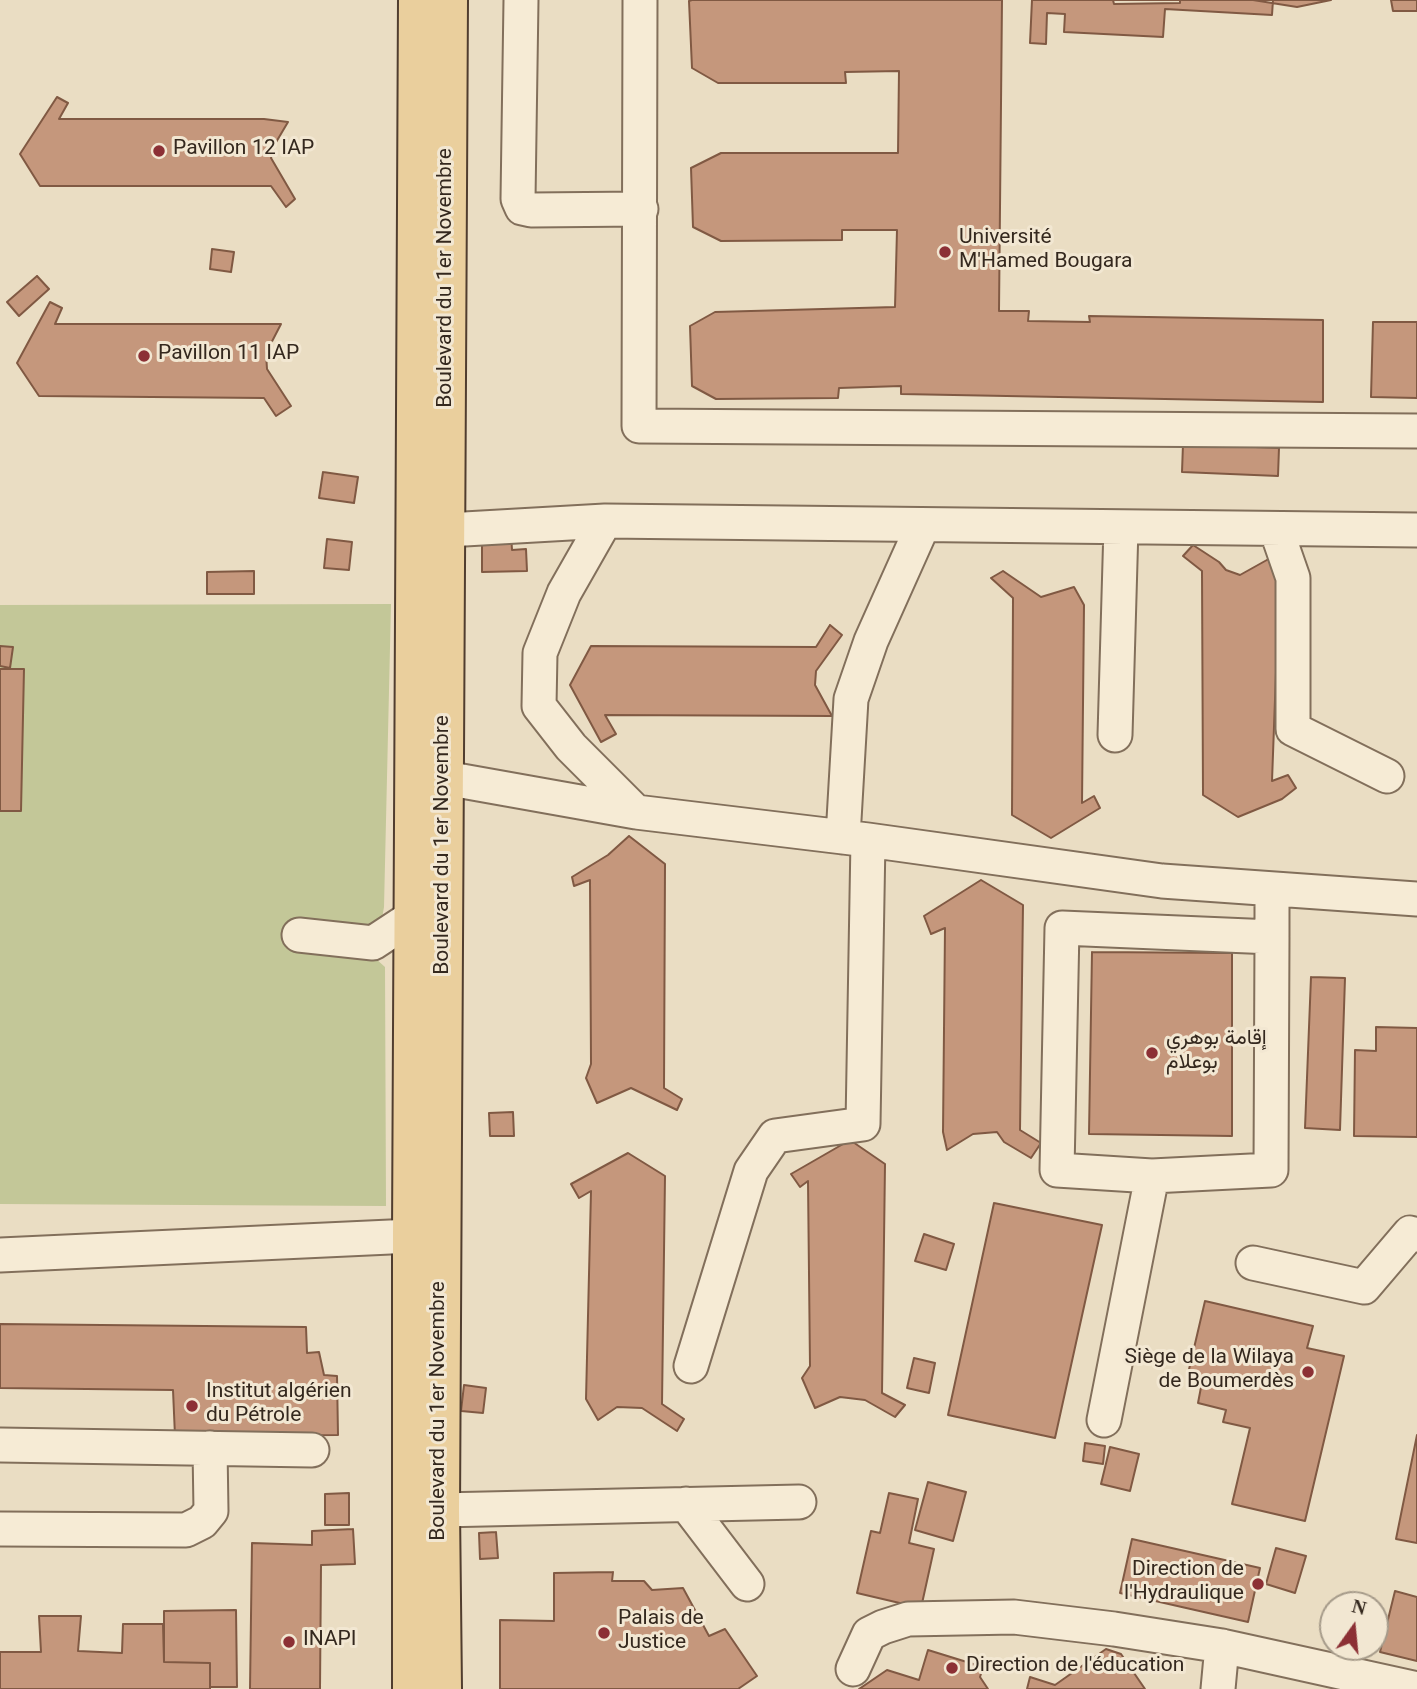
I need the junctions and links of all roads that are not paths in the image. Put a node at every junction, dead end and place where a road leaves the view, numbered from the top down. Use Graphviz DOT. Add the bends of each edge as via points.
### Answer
graph roads {
  1 [pos="418,0"];
  2 [pos="449,0"];
  3 [pos="521,0"];
  4 [pos="640,0"];
  5 [pos="641,209"];
  6 [pos="1417,431"];
  7 [pos="605,521"];
  8 [pos="923,525"];
  9 [pos="1121,527"];
  10 [pos="1276,529"];
  11 [pos="447,530"];
  12 [pos="1417,530"];
  13 [pos="1115,734"];
  14 [pos="1387,776"];
  15 [pos="445,778"];
  16 [pos="636,812"];
  17 [pos="856,838"];
  18 [pos="1272,889"];
  19 [pos="1417,899"];
  20 [pos="414,916"];
  21 [pos="299,935"];
  22 [pos="1272,937"];
  23 [pos="444,957"];
  24 [pos="1152,1176"];
  25 [pos="1417,1235"];
  26 [pos="412,1236"];
  27 [pos="0,1255"];
  28 [pos="1253,1263"];
  29 [pos="691,1366"];
  30 [pos="1104,1420"];
  31 [pos="0,1445"];
  32 [pos="210,1448"];
  33 [pos="312,1450"];
  34 [pos="799,1502"];
  35 [pos="686,1504"];
  36 [pos="440,1510"];
  37 [pos="0,1529"];
  38 [pos="747,1584"];
  39 [pos="1222,1646"];
  40 [pos="853,1669"];
  41 [pos="1400,1687"];
  42 [pos="412,1689"];
  43 [pos="442,1689"];
  44 [pos="1218,1689"];
  1 -- 20 [label="main road, Boulevard du 1er Novembre"];
  2 -- 11 [label="main road, Boulevard du 1er Novembre"];
  3 -- 5 [label="street" via="518,199 522,208"];
  4 -- 5 [label="street"];
  5 -- 6 [label="street" via="639,426"];
  7 -- 8 [label="street"];
  7 -- 11 [label="street"];
  7 -- 16 [label="street" via="564,593 540,653 539,706 571,747"];
  8 -- 9 [label="street"];
  8 -- 17 [label="street" via="871,641 851,699"];
  9 -- 10 [label="street"];
  9 -- 13 [label="street"];
  10 -- 12 [label="street"];
  10 -- 14 [label="street" via="1293,578 1293,729"];
  11 -- 15 [label="main road, Boulevard du 1er Novembre"];
  15 -- 16 [label="street"];
  15 -- 23 [label="main road, Boulevard du 1er Novembre"];
  16 -- 17 [label="street"];
  17 -- 18 [label="street" via="1162,881"];
  17 -- 29 [label="street" via="863,1124 775,1136 751,1171"];
  18 -- 19 [label="street"];
  18 -- 22 [label="street"];
  20 -- 21 [label="street" via="373,943"];
  20 -- 23 [label="street"];
  20 -- 26 [label="main road, Boulevard du 1er Novembre"];
  22 -- 24 [label="street" via="1271,1170"];
  22 -- 24 [label="street" via="1062,928 1057,1170"];
  23 -- 36 [label="main road, Boulevard du 1er Novembre"];
  24 -- 30 [label="street"];
  25 -- 28 [label="street" via="1410,1233 1364,1287"];
  26 -- 27 [label="street"];
  26 -- 42 [label="main road, Boulevard du 1er Novembre"];
  31 -- 32 [label="street"];
  32 -- 33 [label="street"];
  32 -- 37 [label="street" via="211,1511 186,1530"];
  34 -- 35 [label="street"];
  35 -- 36 [label="street"];
  35 -- 38 [label="street"];
  36 -- 43 [label="main road, Boulevard du 1er Novembre"];
  39 -- 40 [label="street" via="1014,1617 908,1619 869,1634"];
  39 -- 41 [label="street"];
  39 -- 44 [label="street"];
}
